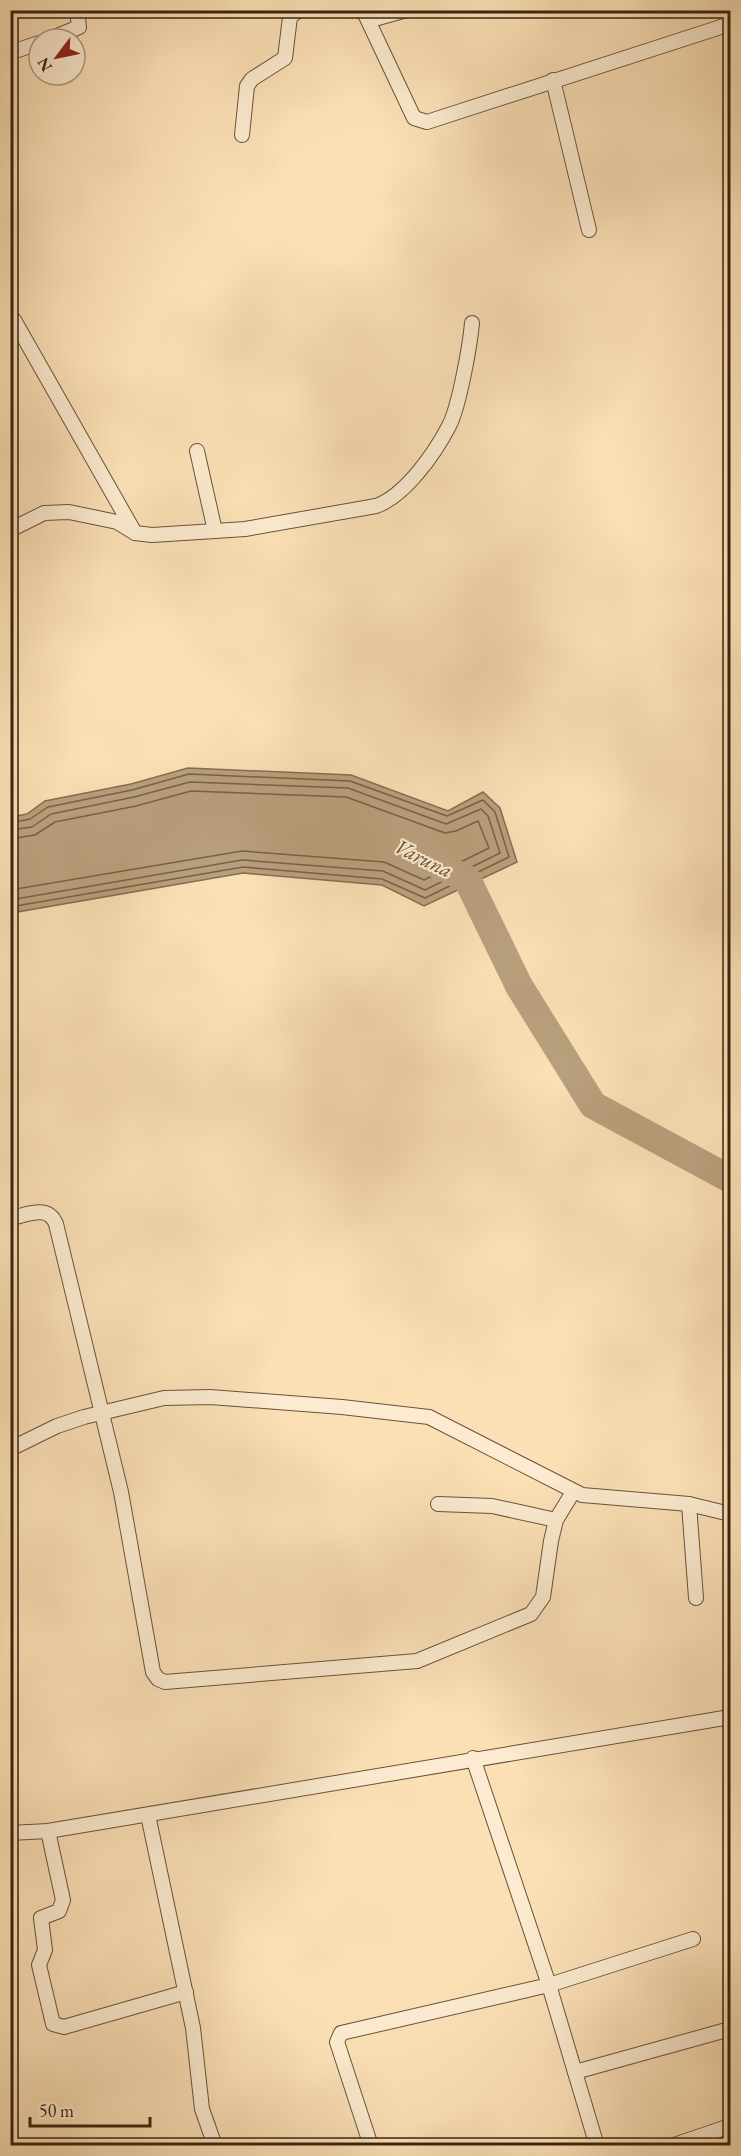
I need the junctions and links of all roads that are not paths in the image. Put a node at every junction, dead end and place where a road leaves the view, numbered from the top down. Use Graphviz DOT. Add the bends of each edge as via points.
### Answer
graph roads {
  1 [pos="77,10"];
  2 [pos="407,10"];
  3 [pos="361,12"];
  4 [pos="291,13"];
  5 [pos="730,24"];
  6 [pos="79,27"];
  7 [pos="27,47"];
  8 [pos="18,50"];
  9 [pos="553,80"];
  10 [pos="242,135"];
  11 [pos="588,230"];
  12 [pos="14,320"];
  13 [pos="472,323"];
  14 [pos="197,451"];
  15 [pos="10,530"];
  16 [pos="215,531"];
  17 [pos="135,533"];
  18 [pos="10,1218"];
  19 [pos="103,1413"];
  20 [pos="10,1449"];
  21 [pos="573,1492"];
  22 [pos="438,1504"];
  23 [pos="689,1504"];
  24 [pos="730,1514"];
  25 [pos="556,1520"];
  26 [pos="696,1598"];
  27 [pos="730,1717"];
  28 [pos="473,1758"];
  29 [pos="148,1815"];
  30 [pos="48,1831"];
  31 [pos="10,1833"];
  32 [pos="693,1940"];
  33 [pos="549,1985"];
  34 [pos="186,1992"];
  35 [pos="730,2029"];
  36 [pos="575,2072"];
  37 [pos="730,2126"];
  38 [pos="214,2145"];
  39 [pos="371,2145"];
  40 [pos="597,2145"];
  41 [pos="671,2145"];
  1 -- 6 [label="street"];
  2 -- 3 [label="street" via="378,18"];
  3 -- 9 [label="street" via="414,118 420,122"];
  4 -- 10 [label="street" via="285,58 247,86"];
  5 -- 9 [label="street"];
  7 -- 8 [label="street"];
  9 -- 11 [label="street"];
  12 -- 17 [label="street"];
  13 -- 16 [label="street" via="450,424 391,501 245,529"];
  14 -- 16 [label="street"];
  15 -- 17 [label="street" via="44,513 69,512 117,522"];
  16 -- 17 [label="street"];
  18 -- 19 [label="street" via="45,1211 53,1216"];
  19 -- 20 [label="street" via="57,1426"];
  19 -- 21 [label="street" via="164,1398 210,1397 421,1415"];
  19 -- 25 [label="street" via="153,1672 165,1682 417,1661 438,1654 531,1614 538,1607"];
  21 -- 23 [label="street"];
  21 -- 25 [label="street"];
  22 -- 25 [label="street" via="492,1506"];
  23 -- 24 [label="street"];
  23 -- 26 [label="street"];
  27 -- 28 [label="street"];
  28 -- 29 [label="street"];
  28 -- 33 [label="street"];
  29 -- 30 [label="street"];
  29 -- 34 [label="street"];
  30 -- 31 [label="street"];
  30 -- 34 [label="street" via="63,1900 58,1911 45,1914 40,1923 45,1950 39,1965 53,2024 64,2027"];
  32 -- 33 [label="street"];
  33 -- 36 [label="street"];
  33 -- 39 [label="street" via="340,2033 337,2042"];
  34 -- 38 [label="street" via="202,2109"];
  35 -- 36 [label="street"];
  36 -- 40 [label="street"];
  37 -- 41 [label="street"];
}
